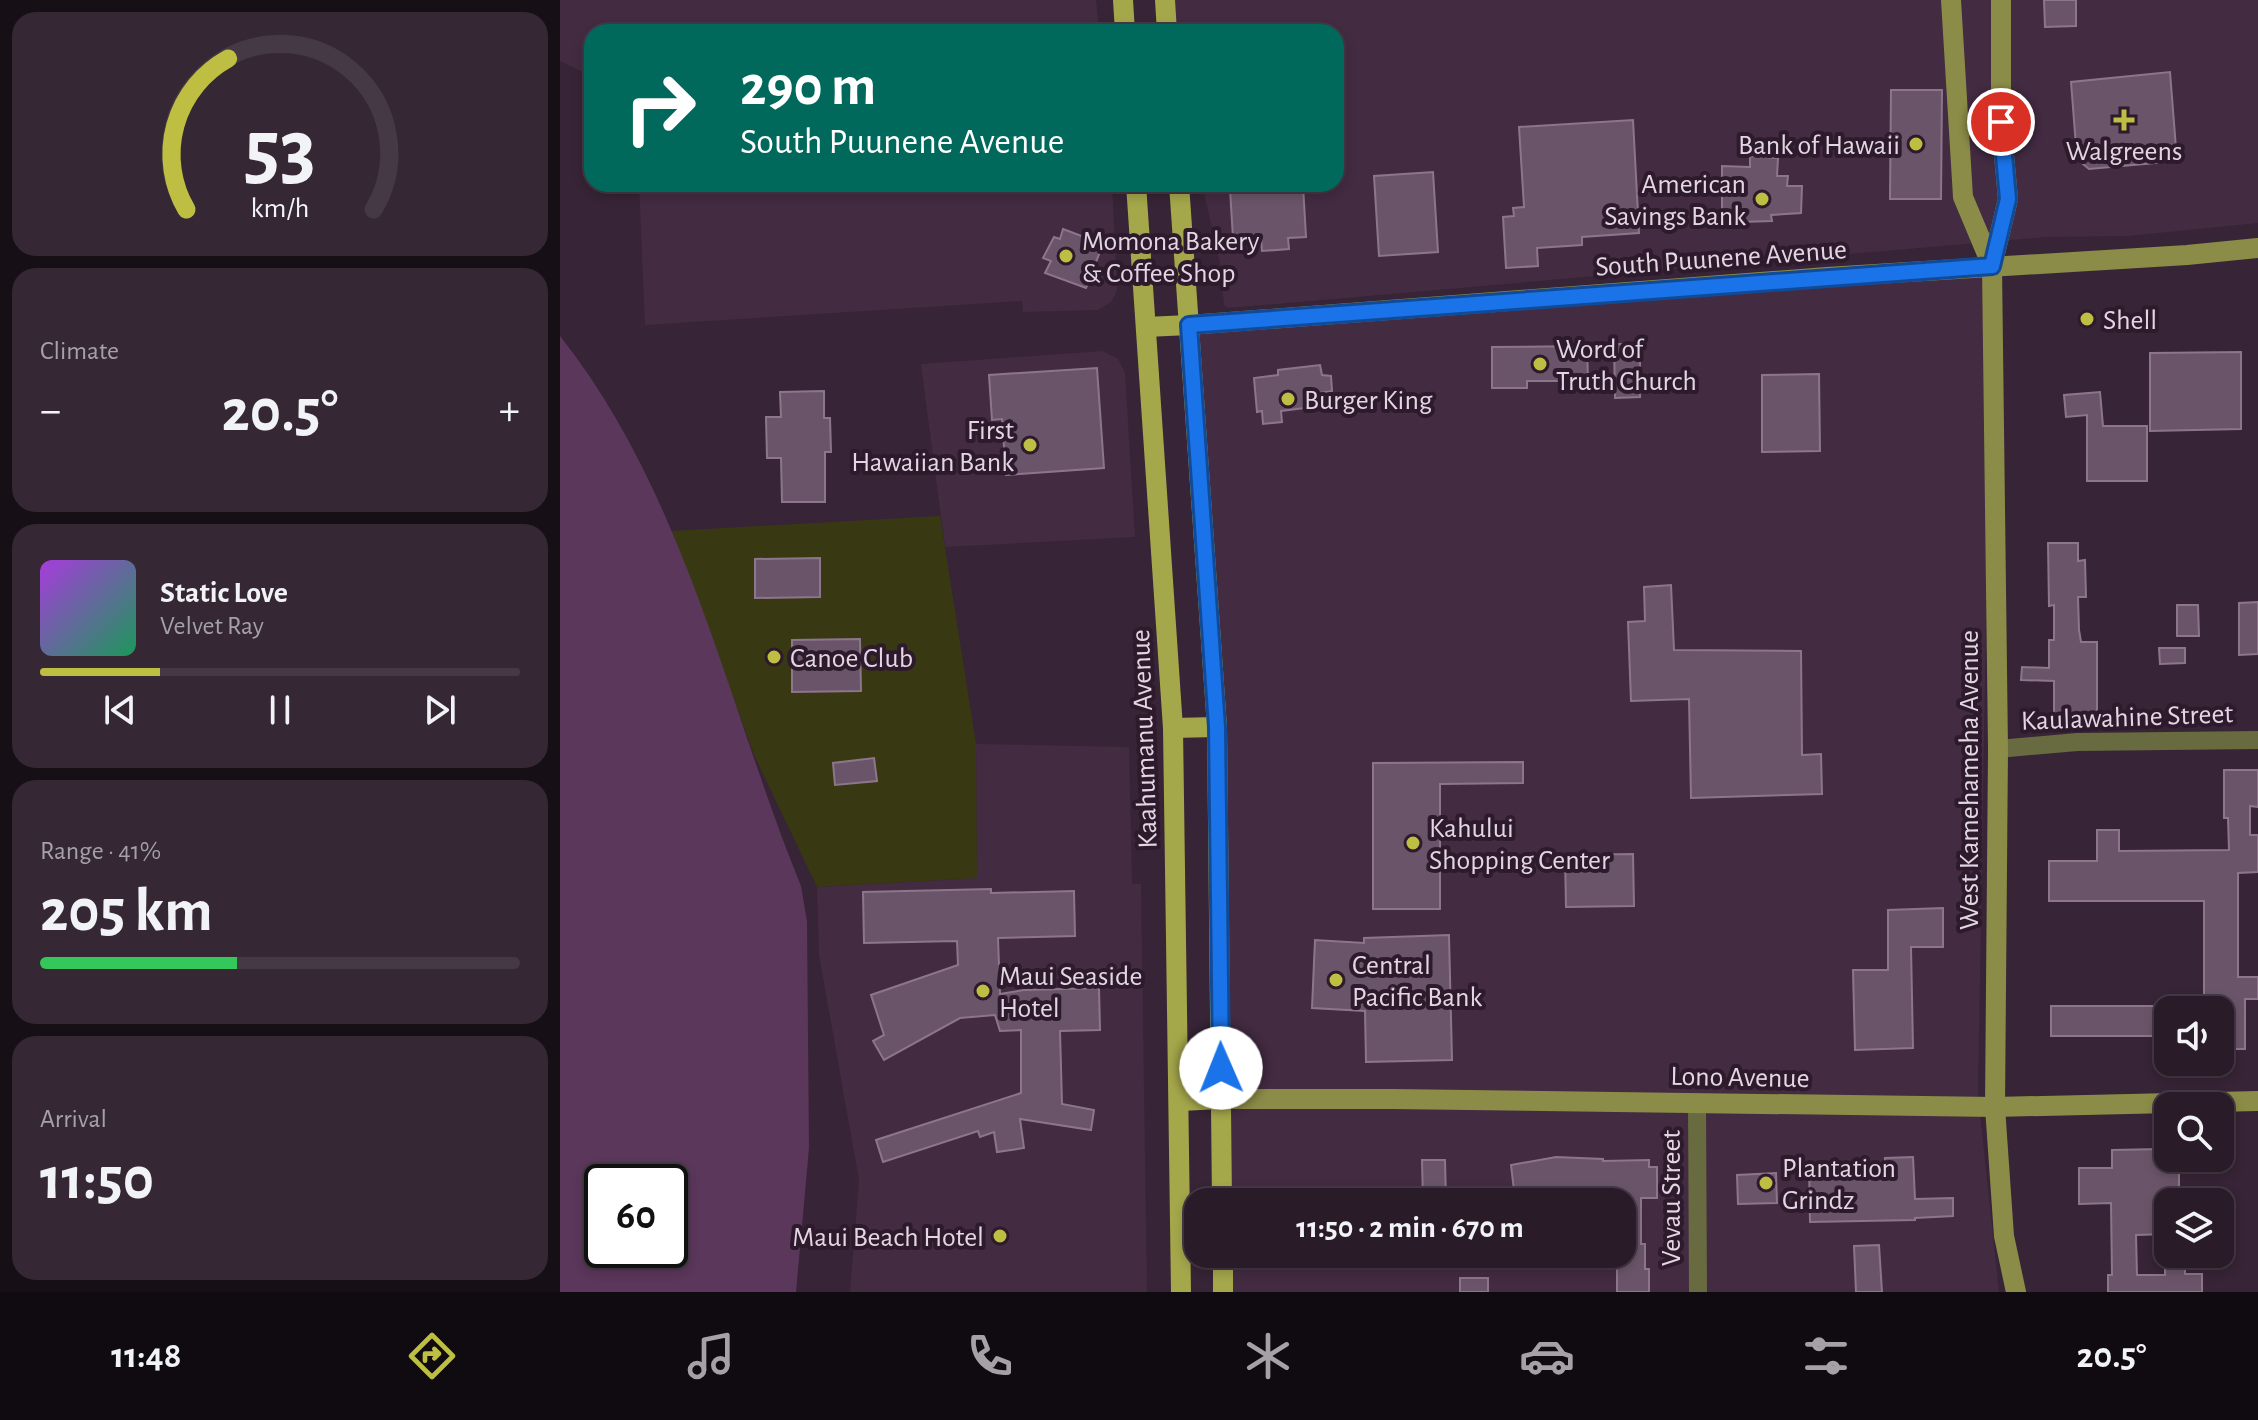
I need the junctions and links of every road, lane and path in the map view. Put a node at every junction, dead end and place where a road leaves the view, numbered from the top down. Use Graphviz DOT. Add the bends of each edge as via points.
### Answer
graph roads {
  1 [pos="1123,0"];
  2 [pos="1165,0"];
  3 [pos="1951,0"];
  4 [pos="2001,0"];
  5 [pos="1124,24"];
  6 [pos="1166,24"];
  7 [pos="1137,192"];
  8 [pos="1180,192"];
  9 [pos="2258,248"];
  10 [pos="1992,266"];
  11 [pos="1189,325"];
  12 [pos="1146,327"];
  13 [pos="1217,727"];
  14 [pos="1173,728"];
  15 [pos="2258,740"];
  16 [pos="1998,749"];
  17 [pos="1221,1099"];
  18 [pos="1180,1101"];
  19 [pos="2258,1101"];
  20 [pos="1697,1104"];
  21 [pos="1995,1107"];
  22 [pos="1222,1188"];
  23 [pos="1223,1268"];
  24 [pos="1181,1292"];
  25 [pos="1223,1292"];
  26 [pos="1698,1292"];
  27 [pos="2016,1292"];
  1 -- 5 [label="main road"];
  2 -- 6 [label="main road"];
  3 -- 10 [label="street" via="1963,197"];
  4 -- 10 [label="street" via="2001,122 2008,199"];
  7 -- 12 [label="main road, Kaahumanu Avenue"];
  8 -- 11 [label="main road"];
  9 -- 10 [label="street, South Puunene Avenue"];
  10 -- 11 [label="street, South Puunene Avenue"];
  10 -- 16 [label="street, West Kamehameha Avenue"];
  11 -- 12 [label="main road"];
  11 -- 13 [label="main road"];
  12 -- 14 [label="main road, Kaahumanu Avenue"];
  13 -- 14 [label="main road"];
  13 -- 17 [label="main road"];
  14 -- 18 [label="main road, Kaahumanu Avenue"];
  15 -- 16 [label="street, Kaulawahine Street" via="2077,742"];
  16 -- 21 [label="street, West Kamehameha Avenue"];
  17 -- 18 [label="main road"];
  17 -- 20 [label="street, Lono Avenue"];
  17 -- 22 [label="main road"];
  18 -- 24 [label="main road, Kaahumanu Avenue"];
  19 -- 21 [label="street, Lono Avenue"];
  20 -- 21 [label="street, Lono Avenue"];
  20 -- 26 [label="street, Vevau Street"];
  21 -- 27 [label="street, West Kamehameha Avenue" via="2004,1236"];
  23 -- 25 [label="main road"];
}
